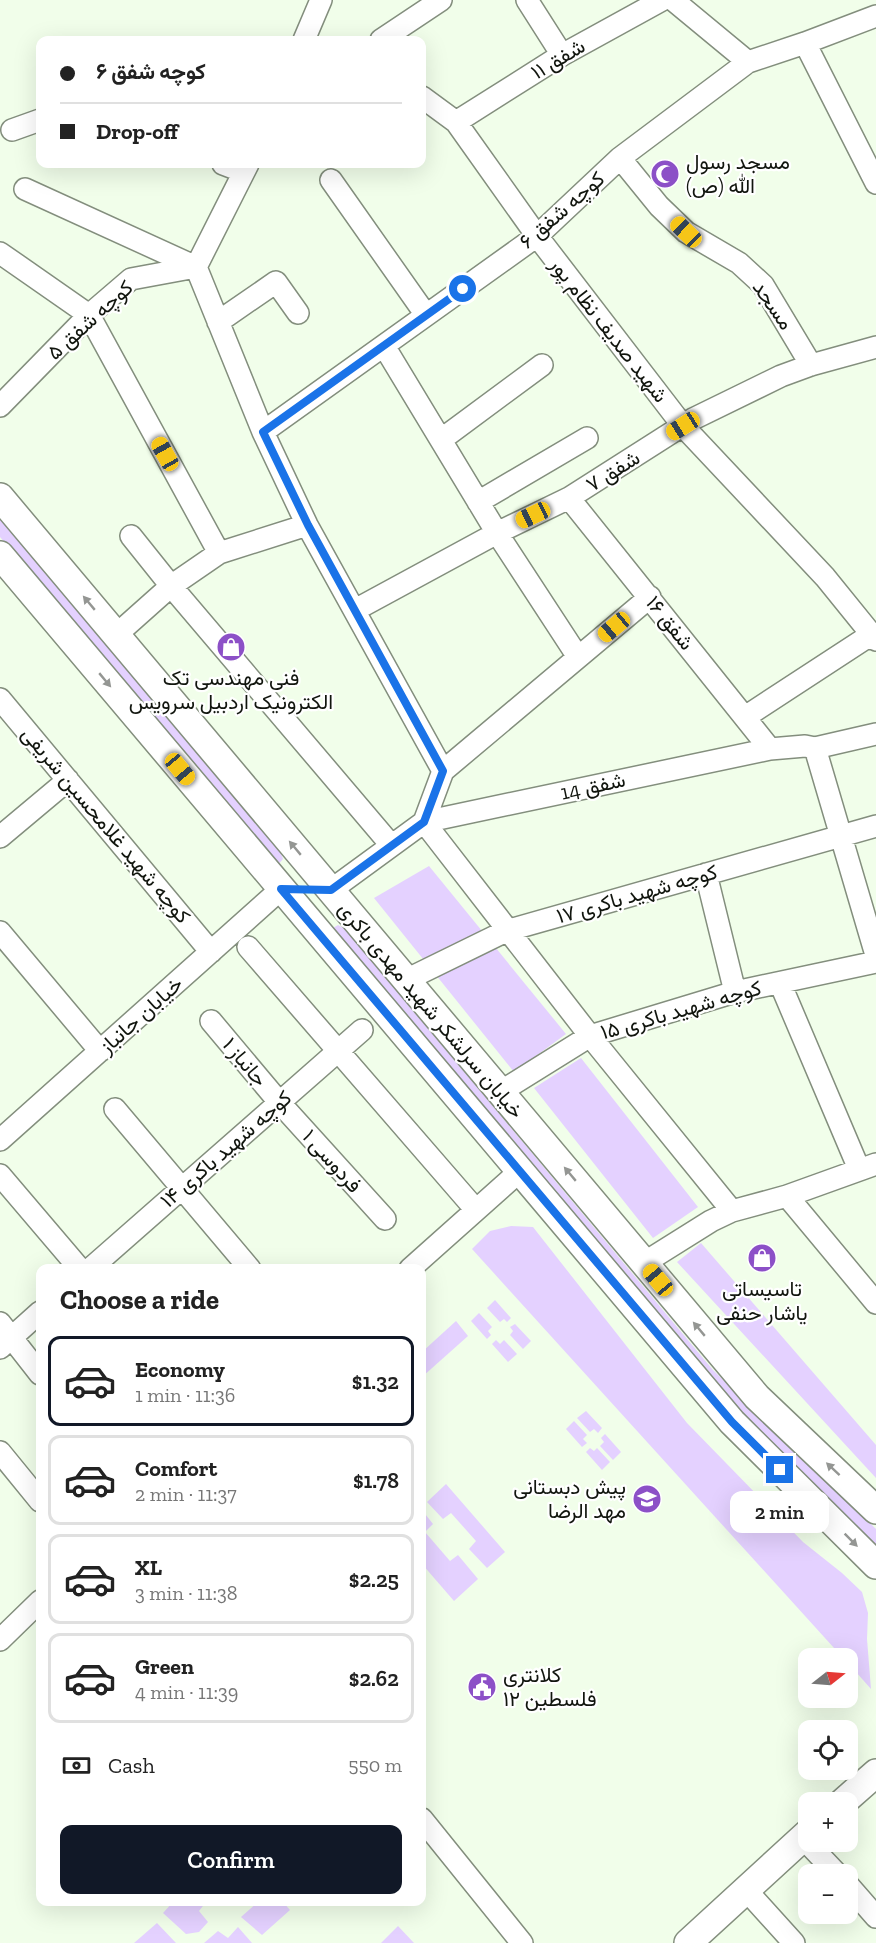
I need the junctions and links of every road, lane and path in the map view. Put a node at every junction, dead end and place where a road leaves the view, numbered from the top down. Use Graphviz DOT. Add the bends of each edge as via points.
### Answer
graph roads {
  1 [pos="321,0"];
  2 [pos="441,0"];
  3 [pos="526,0"];
  4 [pos="662,0"];
  5 [pos="673,0"];
  6 [pos="876,16"];
  7 [pos="306,36"];
  8 [pos="387,36"];
  9 [pos="805,43"];
  10 [pos="562,55"];
  11 [pos="748,62"];
  12 [pos="426,99"];
  13 [pos="36,121"];
  14 [pos="456,122"];
  15 [pos="12,130"];
  16 [pos="620,158"];
  17 [pos="246,168"];
  18 [pos="331,180"];
  19 [pos="876,183"];
  20 [pos="25,189"];
  21 [pos="537,236"];
  22 [pos="0,253"];
  23 [pos="196,267"];
  24 [pos="298,313"];
  25 [pos="89,315"];
  26 [pos="426,315"];
  27 [pos="218,322"];
  28 [pos="384,345"];
  29 [pos="876,347"];
  30 [pos="542,365"];
  31 [pos="811,365"];
  32 [pos="0,406"];
  33 [pos="683,426"];
  34 [pos="263,432"];
  35 [pos="586,438"];
  36 [pos="442,439"];
  37 [pos="0,497"];
  38 [pos="569,498"];
  39 [pos="478,502"];
  40 [pos="308,525"];
  41 [pos="497,533"];
  42 [pos="131,536"];
  43 [pos="219,552"];
  44 [pos="0,555"];
  45 [pos="171,586"];
  46 [pos="650,597"];
  47 [pos="355,610"];
  48 [pos="116,635"];
  49 [pos="874,637"];
  50 [pos="578,657"];
  51 [pos="0,699"];
  52 [pos="745,717"];
  53 [pos="876,735"];
  54 [pos="814,748"];
  55 [pos="770,749"];
  56 [pos="443,771"];
  57 [pos="68,780"];
  58 [pos="424,822"];
  59 [pos="876,826"];
  60 [pos="842,836"];
  61 [pos="0,837"];
  62 [pos="391,845"];
  63 [pos="706,874"];
  64 [pos="281,889"];
  65 [pos="331,890"];
  66 [pos="506,931"];
  67 [pos="0,932"];
  68 [pos="249,947"];
  69 [pos="212,952"];
  70 [pos="876,956"];
  71 [pos="876,962"];
  72 [pos="406,980"];
  73 [pos="780,983"];
  74 [pos="735,992"];
  75 [pos="211,1021"];
  76 [pos="362,1030"];
  77 [pos="590,1036"];
  78 [pos="338,1050"];
  79 [pos="100,1051"];
  80 [pos="500,1092"];
  81 [pos="279,1102"];
  82 [pos="115,1109"];
  83 [pos="0,1140"];
  84 [pos="867,1167"];
  85 [pos="520,1171"];
  86 [pos="0,1175"];
  87 [pos="181,1188"];
  88 [pos="787,1196"];
  89 [pos="476,1210"];
  90 [pos="732,1211"];
  91 [pos="385,1219"];
  92 [pos="644,1263"];
  93 [pos="76,1264"];
  94 [pos="96,1264"];
  95 [pos="246,1264"];
  96 [pos="416,1264"];
  97 [pos="876,1303"];
  98 [pos="36,1315"];
  99 [pos="4,1336"];
  100 [pos="36,1370"];
  101 [pos="0,1452"];
  102 [pos="36,1496"];
  103 [pos="876,1510"];
  104 [pos="876,1565"];
  105 [pos="36,1605"];
  106 [pos="0,1640"];
  107 [pos="876,1773"];
  108 [pos="854,1792"];
  109 [pos="426,1824"];
  110 [pos="798,1842"];
  111 [pos="820,1852"];
  112 [pos="829,1864"];
  113 [pos="746,1890"];
  114 [pos="858,1897"];
  115 [pos="876,1917"];
  116 [pos="522,1943"];
  117 [pos="688,1943"];
  118 [pos="794,1943"];
  1 -- 7 [label="street"];
  2 -- 8 [label="street"];
  3 -- 10 [label="street"];
  4 -- 10 [label="street, شفق ۱۱"];
  5 -- 11 [label="street"];
  6 -- 9 [label="street, کوچه شفق ۶"];
  9 -- 11 [label="street, کوچه شفق ۶"];
  9 -- 19 [label="street"];
  10 -- 14 [label="street, شفق ۱۱"];
  11 -- 16 [label="street, کوچه شفق ۶"];
  12 -- 14 [label="street, شهید صدیف نظام پور"];
  13 -- 15 [label="street"];
  14 -- 21 [label="street, شهید صدیف نظام پور"];
  16 -- 21 [label="street, کوچه شفق ۶"];
  16 -- 31 [label="street, مسجد" via="686,232 739,263 763,285"];
  17 -- 23 [label="street"];
  18 -- 26 [label="street"];
  20 -- 23 [label="street"];
  21 -- 26 [label="street, کوچه شفق ۶"];
  21 -- 33 [label="street, شهید صدیف نظام پور"];
  22 -- 25 [label="street"];
  23 -- 25 [label="street, کوچه شفق ۵" via="131,279"];
  23 -- 27 [label="street"];
  24 -- 27 [label="street" via="276,282"];
  25 -- 32 [label="street, کوچه شفق ۵"];
  25 -- 43 [label="street"];
  26 -- 28 [label="street, کوچه شفق ۶"];
  27 -- 34 [label="street"];
  28 -- 34 [label="street, کوچه شفق ۶"];
  28 -- 36 [label="street"];
  29 -- 31 [label="street, شفق ۷"];
  30 -- 36 [label="street"];
  31 -- 33 [label="street, شفق ۷"];
  33 -- 38 [label="street, شفق ۷"];
  33 -- 49 [label="street, شهید صدیف نظام پور" via="825,577"];
  34 -- 40 [label="street"];
  35 -- 39 [label="street"];
  36 -- 39 [label="street"];
  48 -- 37 [label="main road, خیابان سرلشکر شهید مهدی باکری, one-way"];
  38 -- 41 [label="street, شفق ۷"];
  38 -- 46 [label="street, شفق ۱۶"];
  39 -- 41 [label="street"];
  40 -- 43 [label="street"];
  40 -- 47 [label="street"];
  41 -- 47 [label="street, شفق ۷"];
  41 -- 50 [label="street"];
  42 -- 45 [label="street"];
  43 -- 45 [label="street"];
  44 -- 64 [label="main road, خیابان سرلشکر شهید مهدی باکری, one-way"];
  45 -- 48 [label="street"];
  45 -- 62 [label="street"];
  46 -- 50 [label="street"];
  46 -- 52 [label="street, شفق ۱۶"];
  47 -- 56 [label="street"];
  65 -- 48 [label="main road, خیابان سرلشکر شهید مهدی باکری, one-way"];
  49 -- 52 [label="street"];
  50 -- 56 [label="street"];
  51 -- 57 [label="street, کوچه شهید غلامحسین شریفی"];
  52 -- 55 [label="street, شفق ۱۶"];
  53 -- 54 [label="street, شفق 14"];
  54 -- 55 [label="street, شفق 14"];
  54 -- 60 [label="street"];
  55 -- 58 [label="street, شفق 14"];
  56 -- 58 [label="street"];
  57 -- 61 [label="street"];
  57 -- 69 [label="street, کوچه شهید غلامحسین شریفی"];
  58 -- 62 [label="street, شفق 14"];
  58 -- 66 [label="street"];
  59 -- 60 [label="street, کوچه شهید باکری ۱۷"];
  60 -- 63 [label="street, کوچه شهید باکری ۱۷"];
  60 -- 70 [label="street"];
  62 -- 65 [label="street, شفق 14"];
  63 -- 66 [label="street, کوچه شهید باکری ۱۷"];
  63 -- 74 [label="street"];
  64 -- 65 [label="main road"];
  64 -- 69 [label="street, خیابان جانباز"];
  64 -- 85 [label="main road, خیابان سرلشکر شهید مهدی باکری"];
  65 -- 72 [label="main road, خیابان سرلشکر شهید مهدی باکری"];
  66 -- 72 [label="street, کوچه شهید باکری ۱۷"];
  66 -- 77 [label="street"];
  67 -- 79 [label="street"];
  68 -- 78 [label="street"];
  69 -- 79 [label="street, خیابان جانباز"];
  71 -- 73 [label="street, کوچه شهید باکری ۱۵"];
  72 -- 80 [label="main road, خیابان سرلشکر شهید مهدی باکری"];
  73 -- 74 [label="street, کوچه شهید باکری ۱۵"];
  73 -- 84 [label="street"];
  74 -- 77 [label="street, کوچه شهید باکری ۱۵"];
  75 -- 81 [label="street, جانباز ۱"];
  76 -- 78 [label="street, کوچه شهید باکری ۱۴"];
  77 -- 80 [label="street, کوچه شهید باکری ۱۵"];
  77 -- 90 [label="street"];
  78 -- 81 [label="street, کوچه شهید باکری ۱۴"];
  78 -- 89 [label="street"];
  79 -- 83 [label="street, خیابان جانباز"];
  92 -- 80 [label="main road, خیابان سرلشکر شهید مهدی باکری, one-way"];
  81 -- 87 [label="street, کوچه شهید باکری ۱۴"];
  81 -- 91 [label="street, فردوسی ۱"];
  82 -- 87 [label="street"];
  84 -- 88 [label="street"];
  85 -- 89 [label="street"];
  85 -- 104 [label="main road, خیابان سرلشکر شهید مهدی باکری, one-way" via="732,1422"];
  86 -- 93 [label="street"];
  87 -- 94 [label="street, کوچه شهید باکری ۱۴"];
  87 -- 95 [label="street"];
  88 -- 90 [label="street"];
  88 -- 97 [label="street"];
  89 -- 96 [label="street"];
  90 -- 92 [label="street"];
  103 -- 92 [label="main road, خیابان سرلشکر شهید مهدی باکری, one-way" via="757,1397"];
  98 -- 99 [label="street"];
  99 -- 100 [label="street"];
  101 -- 102 [label="street"];
  105 -- 106 [label="street"];
  107 -- 108 [label="main road"];
  109 -- 116 [label="street"];
  110 -- 113 [label="main road"];
  111 -- 112 [label="street"];
  113 -- 117 [label="main road"];
  113 -- 118 [label="street"];
  114 -- 115 [label="street"];
}
